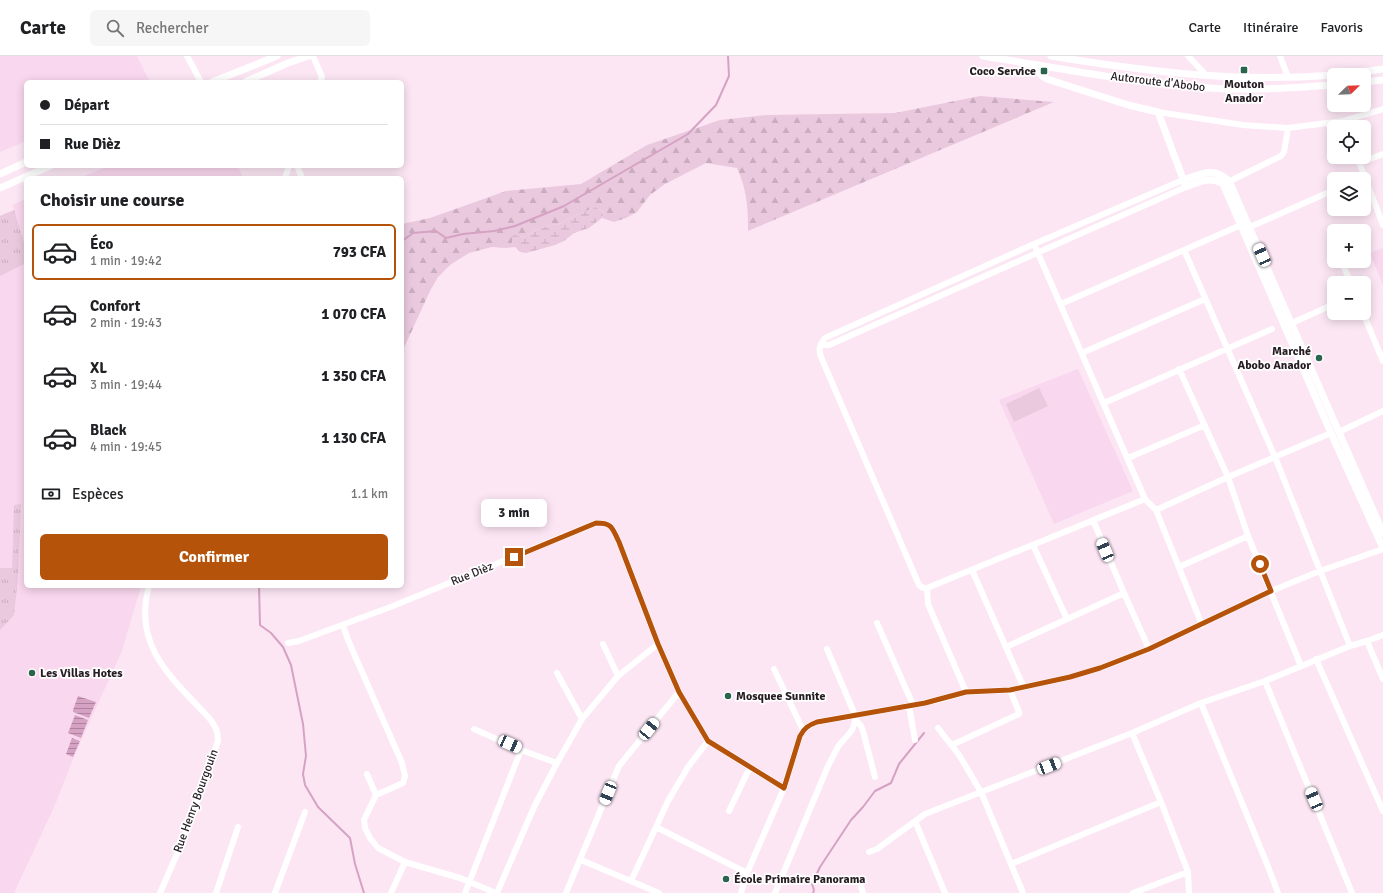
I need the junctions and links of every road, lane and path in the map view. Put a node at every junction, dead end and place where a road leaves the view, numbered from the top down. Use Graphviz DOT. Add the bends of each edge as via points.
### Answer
graph roads {
  1 [pos="187,56"];
  2 [pos="277,56"];
  3 [pos="309,56"];
  4 [pos="312,56"];
  5 [pos="983,56"];
  6 [pos="1051,56"];
  7 [pos="1188,56"];
  8 [pos="1280,56"];
  9 [pos="1036,65"];
  10 [pos="1383,69"];
  11 [pos="1206,75"];
  12 [pos="1288,77"];
  13 [pos="200,80"];
  14 [pos="217,80"];
  15 [pos="250,80"];
  16 [pos="321,80"];
  17 [pos="1383,80"];
  18 [pos="1371,81"];
  19 [pos="1327,85"];
  20 [pos="1383,109"];
  21 [pos="1158,112"];
  22 [pos="1354,120"];
  23 [pos="1327,125"];
  24 [pos="1288,128"];
  25 [pos="1383,154"];
  26 [pos="1371,157"];
  27 [pos="24,163"];
  28 [pos="1360,164"];
  29 [pos="45,168"];
  30 [pos="0,174"];
  31 [pos="27,176"];
  32 [pos="24,177"];
  33 [pos="1226,183"];
  34 [pos="1184,184"];
  35 [pos="0,188"];
  36 [pos="1327,193"];
  37 [pos="1241,225"];
  38 [pos="1383,225"];
  39 [pos="1250,227"];
  40 [pos="1034,244"];
  41 [pos="1184,250"];
  42 [pos="1038,253"];
  43 [pos="1205,299"];
  44 [pos="1061,304"];
  45 [pos="1327,307"];
  46 [pos="1366,320"];
  47 [pos="1292,323"];
  48 [pos="1272,329"];
  49 [pos="820,345"];
  50 [pos="1227,348"];
  51 [pos="1082,353"];
  52 [pos="1383,361"];
  53 [pos="1179,369"];
  54 [pos="1104,402"];
  55 [pos="1383,411"];
  56 [pos="1205,425"];
  57 [pos="1339,432"];
  58 [pos="1331,433"];
  59 [pos="1275,457"];
  60 [pos="1128,458"];
  61 [pos="1228,477"];
  62 [pos="1145,499"];
  63 [pos="1156,510"];
  64 [pos="1093,520"];
  65 [pos="1383,533"];
  66 [pos="1248,536"];
  67 [pos="1033,545"];
  68 [pos="1383,548"];
  69 [pos="1179,567"];
  70 [pos="972,570"];
  71 [pos="1320,571"];
  72 [pos="149,588"];
  73 [pos="928,588"];
  74 [pos="1271,591"];
  75 [pos="1124,593"];
  76 [pos="1066,619"];
  77 [pos="877,623"];
  78 [pos="344,625"];
  79 [pos="1202,625"];
  80 [pos="1383,635"];
  81 [pos="1367,642"];
  82 [pos="288,643"];
  83 [pos="603,644"];
  84 [pos="658,644"];
  85 [pos="1350,646"];
  86 [pos="1006,647"];
  87 [pos="827,649"];
  88 [pos="1149,649"];
  89 [pos="1316,660"];
  90 [pos="1300,666"];
  91 [pos="774,669"];
  92 [pos="557,673"];
  93 [pos="618,676"];
  94 [pos="1383,679"];
  95 [pos="1265,681"];
  96 [pos="1023,686"];
  97 [pos="1010,690"];
  98 [pos="679,692"];
  99 [pos="966,692"];
  100 [pos="1201,703"];
  101 [pos="911,705"];
  102 [pos="856,717"];
  103 [pos="582,719"];
  104 [pos="474,728"];
  105 [pos="938,728"];
  106 [pos="803,730"];
  107 [pos="1132,733"];
  108 [pos="916,740"];
  109 [pos="708,741"];
  110 [pos="952,745"];
  111 [pos="522,750"];
  112 [pos="556,764"];
  113 [pos="750,767"];
  114 [pos="367,774"];
  115 [pos="875,777"];
  116 [pos="784,788"];
  117 [pos="981,792"];
  118 [pos="376,795"];
  119 [pos="1161,802"];
  120 [pos="729,811"];
  121 [pos="1383,811"];
  122 [pos="305,812"];
  123 [pos="915,821"];
  124 [pos="238,827"];
  125 [pos="656,827"];
  126 [pos="870,852"];
  127 [pos="581,860"];
  128 [pos="405,862"];
  129 [pos="1011,864"];
  130 [pos="1188,872"];
  131 [pos="746,873"];
  132 [pos="631,881"];
  133 [pos="470,882"];
  134 [pos="160,893"];
  135 [pos="216,893"];
  136 [pos="275,893"];
  137 [pos="391,893"];
  138 [pos="465,893"];
  139 [pos="497,893"];
  140 [pos="566,893"];
  141 [pos="659,893"];
  142 [pos="741,893"];
  143 [pos="775,893"];
  144 [pos="945,893"];
  145 [pos="1023,893"];
  146 [pos="1133,893"];
  147 [pos="1189,893"];
  148 [pos="1278,893"];
  149 [pos="1352,893"];
  1 -- 13 [label="street"];
  2 -- 14 [label="main road"];
  3 -- 15 [label="main road"];
  4 -- 16 [label="street"];
  5 -- 9 [label="main road, Autoroute d'Abobo"];
  6 -- 11 [label="main road" via="1117,67"];
  7 -- 11 [label="street"];
  8 -- 12 [label="street"];
  9 -- 19 [label="main road, Autoroute d'Abobo" via="1129,80 1210,88 1259,90"];
  9 -- 21 [label="main road" via="1038,71 1047,79"];
  10 -- 12 [label="main road"];
  11 -- 12 [label="main road"];
  17 -- 18 [label="main road"];
  20 -- 22 [label="street"];
  21 -- 24 [label="street" via="1243,125"];
  21 -- 34 [label="main road"];
  23 -- 24 [label="street"];
  24 -- 33 [label="street" via="1281,156"];
  25 -- 26 [label="street"];
  27 -- 30 [label="main road"];
  28 -- 38 [label="street"];
  29 -- 31 [label="main road"];
  32 -- 35 [label="main road"];
  33 -- 34 [label="main road" via="1224,176 1206,173"];
  33 -- 37 [label="main road"];
  33 -- 39 [label="main road"];
  34 -- 40 [label="street"];
  34 -- 42 [label="street"];
  36 -- 39 [label="street"];
  37 -- 41 [label="street"];
  37 -- 58 [label="main road"];
  39 -- 47 [label="main road"];
  40 -- 42 [label="street"];
  40 -- 49 [label="street" via="825,338"];
  41 -- 43 [label="street"];
  41 -- 44 [label="street"];
  42 -- 44 [label="street"];
  42 -- 49 [label="street" via="829,345"];
  43 -- 50 [label="street"];
  43 -- 51 [label="street"];
  44 -- 51 [label="street"];
  45 -- 47 [label="street"];
  46 -- 52 [label="street"];
  47 -- 57 [label="main road"];
  48 -- 50 [label="street"];
  49 -- 73 [label="street" via="821,357 919,585"];
  50 -- 53 [label="street"];
  50 -- 59 [label="street"];
  51 -- 54 [label="street"];
  53 -- 54 [label="street"];
  53 -- 56 [label="street"];
  54 -- 60 [label="street"];
  55 -- 57 [label="street"];
  56 -- 60 [label="street"];
  56 -- 61 [label="street"];
  57 -- 65 [label="main road"];
  58 -- 59 [label="street"];
  58 -- 68 [label="main road"];
  59 -- 61 [label="street"];
  59 -- 71 [label="street"];
  60 -- 62 [label="street"];
  61 -- 63 [label="street"];
  61 -- 66 [label="street"];
  62 -- 63 [label="street"];
  62 -- 64 [label="street"];
  63 -- 69 [label="street"];
  64 -- 67 [label="street"];
  64 -- 75 [label="street"];
  66 -- 69 [label="street"];
  66 -- 74 [label="street"];
  67 -- 70 [label="street"];
  67 -- 76 [label="street"];
  68 -- 71 [label="street"];
  69 -- 79 [label="street"];
  70 -- 73 [label="street"];
  70 -- 86 [label="street"];
  71 -- 74 [label="street"];
  71 -- 85 [label="street"];
  72 -- 134 [label="street, Rue Henry Bourgouin" via="146,621 153,651 166,671 210,720 218,734 218,741 184,838"];
  73 -- 99 [label="street" via="928,604"];
  74 -- 79 [label="street"];
  74 -- 90 [label="street"];
  75 -- 76 [label="street"];
  75 -- 88 [label="street"];
  76 -- 86 [label="street"];
  77 -- 101 [label="street"];
  78 -- 82 [label="street"];
  78 -- 84 [label="street, Rue Dièz" via="596,523 606,523 612,528 619,542"];
  78 -- 118 [label="street" via="348,640 402,763 405,776 403,783"];
  79 -- 88 [label="street"];
  80 -- 81 [label="street"];
  81 -- 85 [label="street"];
  81 -- 94 [label="street"];
  83 -- 93 [label="street"];
  84 -- 93 [label="street"];
  84 -- 98 [label="street, Rue Dièz"];
  85 -- 89 [label="street"];
  86 -- 96 [label="street"];
  87 -- 102 [label="street"];
  88 -- 96 [label="street" via="1085,673"];
  89 -- 90 [label="street"];
  89 -- 121 [label="street"];
  90 -- 95 [label="street"];
  91 -- 106 [label="street"];
  92 -- 103 [label="street"];
  93 -- 103 [label="street"];
  95 -- 100 [label="street"];
  95 -- 149 [label="street"];
  96 -- 97 [label="street"];
  97 -- 99 [label="street"];
  97 -- 110 [label="street" via="1019,714"];
  98 -- 109 [label="street, Rue Dièz"];
  98 -- 127 [label="street" via="619,766"];
  99 -- 101 [label="street"];
  100 -- 107 [label="street"];
  100 -- 148 [label="street"];
  101 -- 102 [label="street"];
  101 -- 108 [label="street"];
  102 -- 106 [label="street" via="817,722"];
  102 -- 115 [label="street" via="863,731"];
  102 -- 143 [label="street" via="850,734 828,766"];
  103 -- 112 [label="street"];
  104 -- 111 [label="street"];
  105 -- 110 [label="street"];
  106 -- 116 [label="street"];
  107 -- 117 [label="street"];
  107 -- 119 [label="street"];
  109 -- 113 [label="street, Rue Dièz"];
  109 -- 125 [label="street" via="688,767"];
  110 -- 117 [label="street"];
  111 -- 112 [label="street"];
  111 -- 133 [label="street"];
  112 -- 139 [label="street" via="534,807"];
  113 -- 116 [label="street, Rue Dièz"];
  113 -- 120 [label="street"];
  114 -- 118 [label="street"];
  116 -- 131 [label="street"];
  117 -- 123 [label="street" via="924,814"];
  117 -- 129 [label="street"];
  118 -- 128 [label="street" via="364,820 365,828 378,848"];
  119 -- 129 [label="street"];
  119 -- 130 [label="street"];
  122 -- 136 [label="street"];
  123 -- 126 [label="street" via="878,849"];
  123 -- 144 [label="street"];
  124 -- 135 [label="street"];
  125 -- 131 [label="street"];
  125 -- 132 [label="street"];
  127 -- 132 [label="street"];
  127 -- 140 [label="street"];
  128 -- 133 [label="street"];
  128 -- 137 [label="street"];
  129 -- 145 [label="street"];
  130 -- 146 [label="street"];
  130 -- 147 [label="street"];
  131 -- 142 [label="street"];
  132 -- 141 [label="street"];
  133 -- 138 [label="street"];
  133 -- 139 [label="street"];
}
